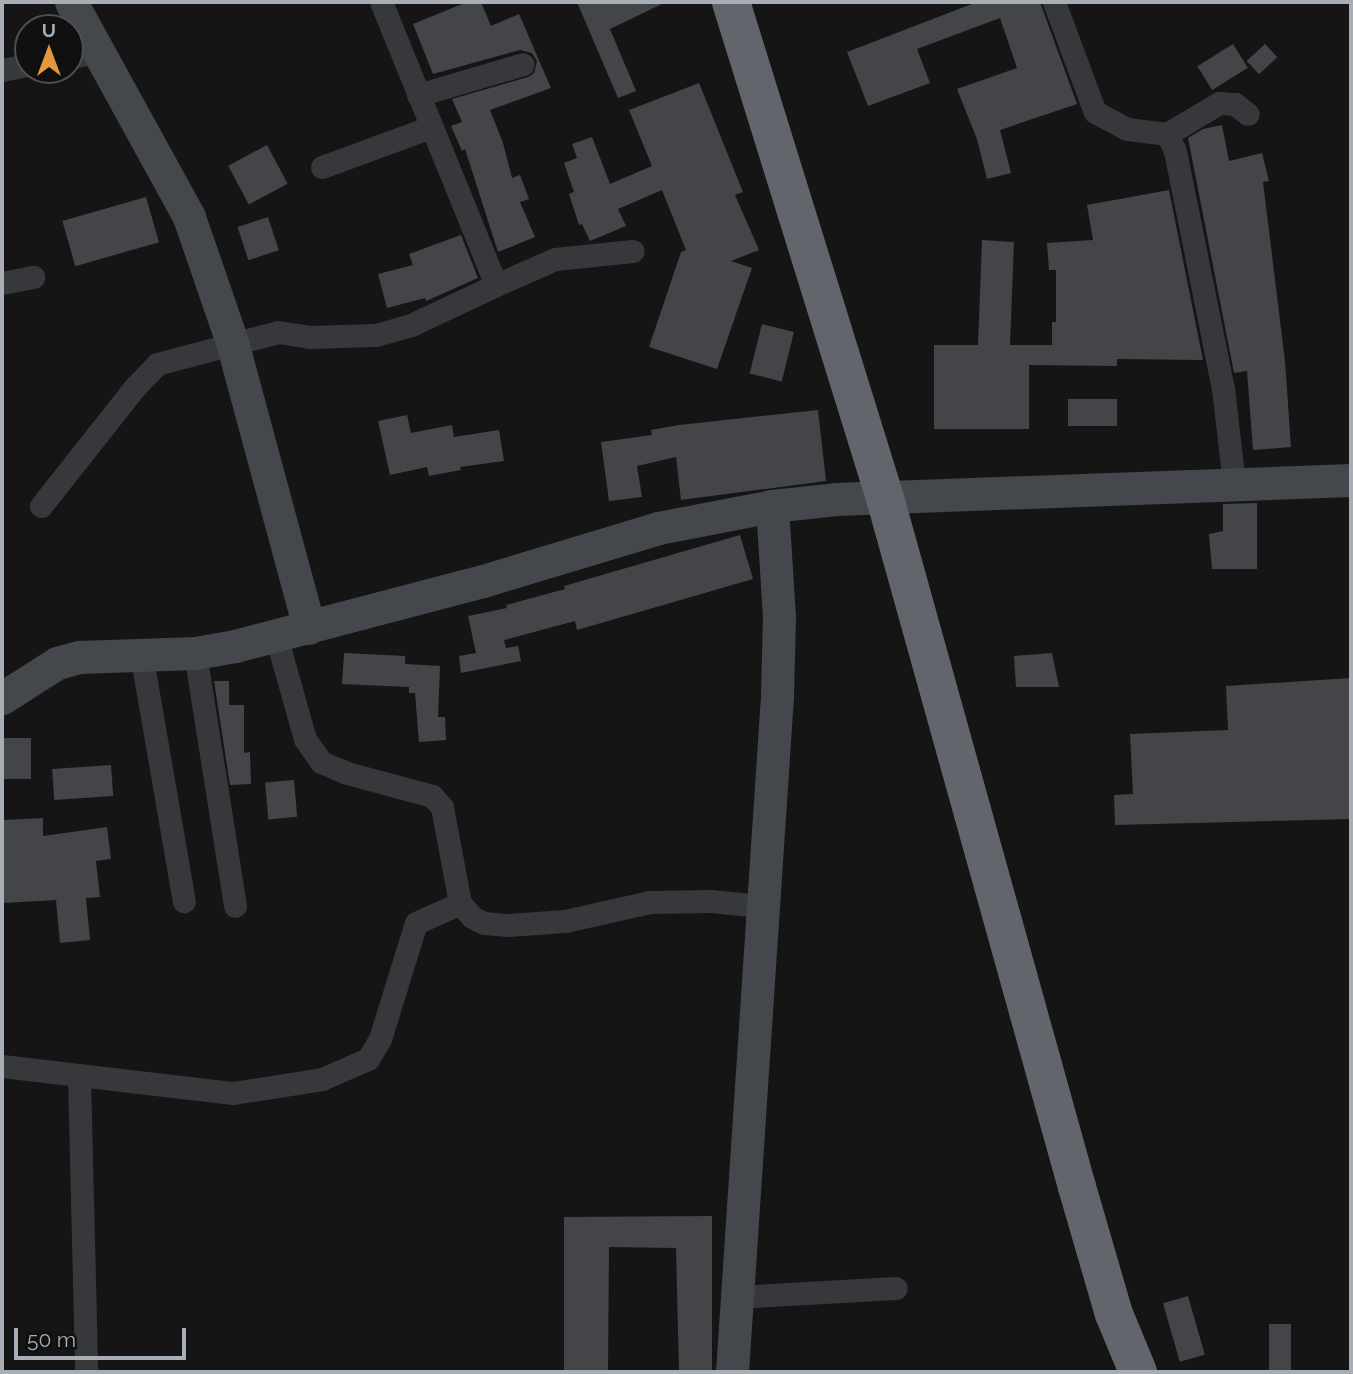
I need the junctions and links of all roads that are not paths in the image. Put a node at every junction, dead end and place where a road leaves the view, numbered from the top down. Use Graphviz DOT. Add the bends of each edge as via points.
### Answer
graph roads {
  1 [pos="381,2"];
  2 [pos="731,2"];
  3 [pos="1054,2"];
  4 [pos="84,55"];
  5 [pos="523,64"];
  6 [pos="418,95"];
  7 [pos="1248,114"];
  8 [pos="431,127"];
  9 [pos="1167,134"];
  10 [pos="322,167"];
  11 [pos="633,251"];
  12 [pos="33,277"];
  13 [pos="2,283"];
  14 [pos="496,285"];
  15 [pos="232,342"];
  16 [pos="1351,480"];
  17 [pos="1234,483"];
  18 [pos="885,498"];
  19 [pos="41,506"];
  20 [pos="772,506"];
  21 [pos="309,628"];
  22 [pos="276,636"];
  23 [pos="141,653"];
  24 [pos="195,653"];
  25 [pos="2,698"];
  26 [pos="184,901"];
  27 [pos="460,903"];
  28 [pos="234,906"];
  29 [pos="761,906"];
  30 [pos="2,1066"];
  31 [pos="79,1076"];
  32 [pos="896,1288"];
  33 [pos="735,1297"];
  34 [pos="86,1372"];
  35 [pos="732,1372"];
  36 [pos="1138,1372"];
  1 -- 6 [label="street"];
  2 -- 18 [label="highway"];
  3 -- 9 [label="street" via="1095,111 1127,129"];
  4 -- 15 [label="street" via="189,217"];
  5 -- 6 [label="street"];
  6 -- 8 [label="street"];
  7 -- 9 [label="street" via="1235,104 1219,103"];
  8 -- 10 [label="street"];
  8 -- 14 [label="street"];
  9 -- 17 [label="street" via="1175,151 1223,388"];
  11 -- 14 [label="street" via="555,259"];
  12 -- 13 [label="street"];
  14 -- 15 [label="street" via="411,325 376,335 334,338 278,332"];
  15 -- 19 [label="street" via="157,364"];
  15 -- 21 [label="street"];
  16 -- 17 [label="street"];
  17 -- 18 [label="street"];
  18 -- 20 [label="street"];
  18 -- 36 [label="highway" via="1077,1187 1114,1314"];
  20 -- 21 [label="street" via="658,527"];
  20 -- 29 [label="street" via="779,617"];
  21 -- 22 [label="street"];
  22 -- 24 [label="street"];
  22 -- 27 [label="street" via="304,739 321,762 347,774 432,796 442,807"];
  23 -- 24 [label="street"];
  23 -- 25 [label="street" via="57,663"];
  23 -- 26 [label="street"];
  24 -- 28 [label="street"];
  27 -- 29 [label="street" via="484,923 508,925 565,921 650,902"];
  27 -- 31 [label="street" via="416,923 380,1039 368,1059 322,1079 233,1093"];
  29 -- 33 [label="street"];
  30 -- 31 [label="street"];
  31 -- 34 [label="street"];
  32 -- 33 [label="street"];
  33 -- 35 [label="street"];
}
